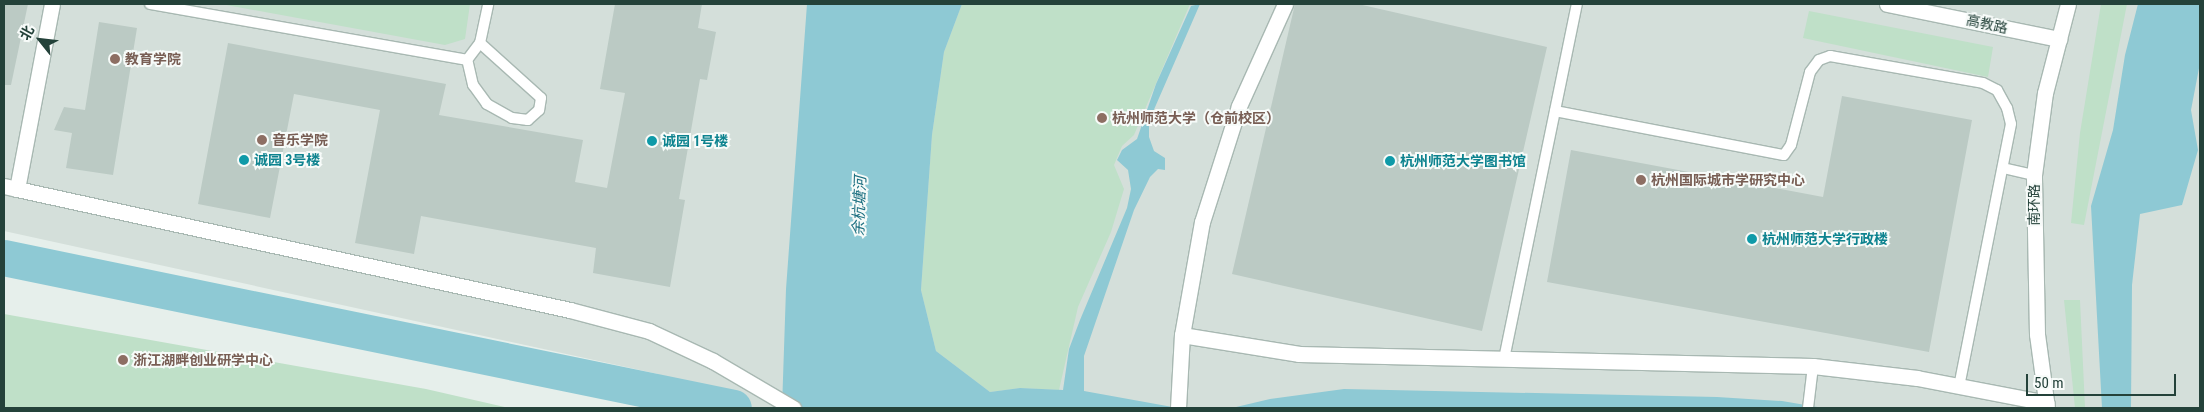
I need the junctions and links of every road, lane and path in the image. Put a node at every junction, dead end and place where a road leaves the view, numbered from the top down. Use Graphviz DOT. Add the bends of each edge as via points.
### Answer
graph roads {
  1 [pos="52,4"];
  2 [pos="150,4"];
  3 [pos="488,4"];
  4 [pos="1285,4"];
  5 [pos="1577,4"];
  6 [pos="1887,4"];
  7 [pos="2068,4"];
  8 [pos="2059,39"];
  9 [pos="480,43"];
  10 [pos="467,60"];
  11 [pos="1555,110"];
  12 [pos="2003,168"];
  13 [pos="2034,175"];
  14 [pos="10,188"];
  15 [pos="1182,335"];
  16 [pos="1504,359"];
  17 [pos="1813,366"];
  18 [pos="1959,386"];
  19 [pos="2047,406"];
  20 [pos="793,408"];
  21 [pos="1178,408"];
  22 [pos="1808,408"];
  1 -- 14 [label="street"];
  2 -- 10 [label="lane"];
  3 -- 9 [label="lane"];
  4 -- 15 [label="street" via="1239,106 1202,222"];
  5 -- 11 [label="lane"];
  6 -- 8 [label="street, 高教路"];
  7 -- 8 [label="street, 南环路"];
  8 -- 13 [label="street, 南环路" via="2045,93"];
  9 -- 10 [label="lane"];
  9 -- 10 [label="lane" via="541,98 539,110 528,120 512,118 487,104 473,85"];
  11 -- 12 [label="lane" via="1784,155 1791,145 1810,72 1819,60 1830,56 1983,83 1997,90 2011,124"];
  11 -- 16 [label="lane"];
  12 -- 13 [label="lane"];
  12 -- 18 [label="lane"];
  13 -- 19 [label="street, 南环路" via="2037,334"];
  14 -- 20 [label="street" via="570,310 649,331 713,361"];
  15 -- 16 [label="street" via="1299,354"];
  15 -- 21 [label="street"];
  16 -- 17 [label="street"];
  17 -- 18 [label="street"];
  17 -- 22 [label="lane"];
  18 -- 19 [label="street"];
}
